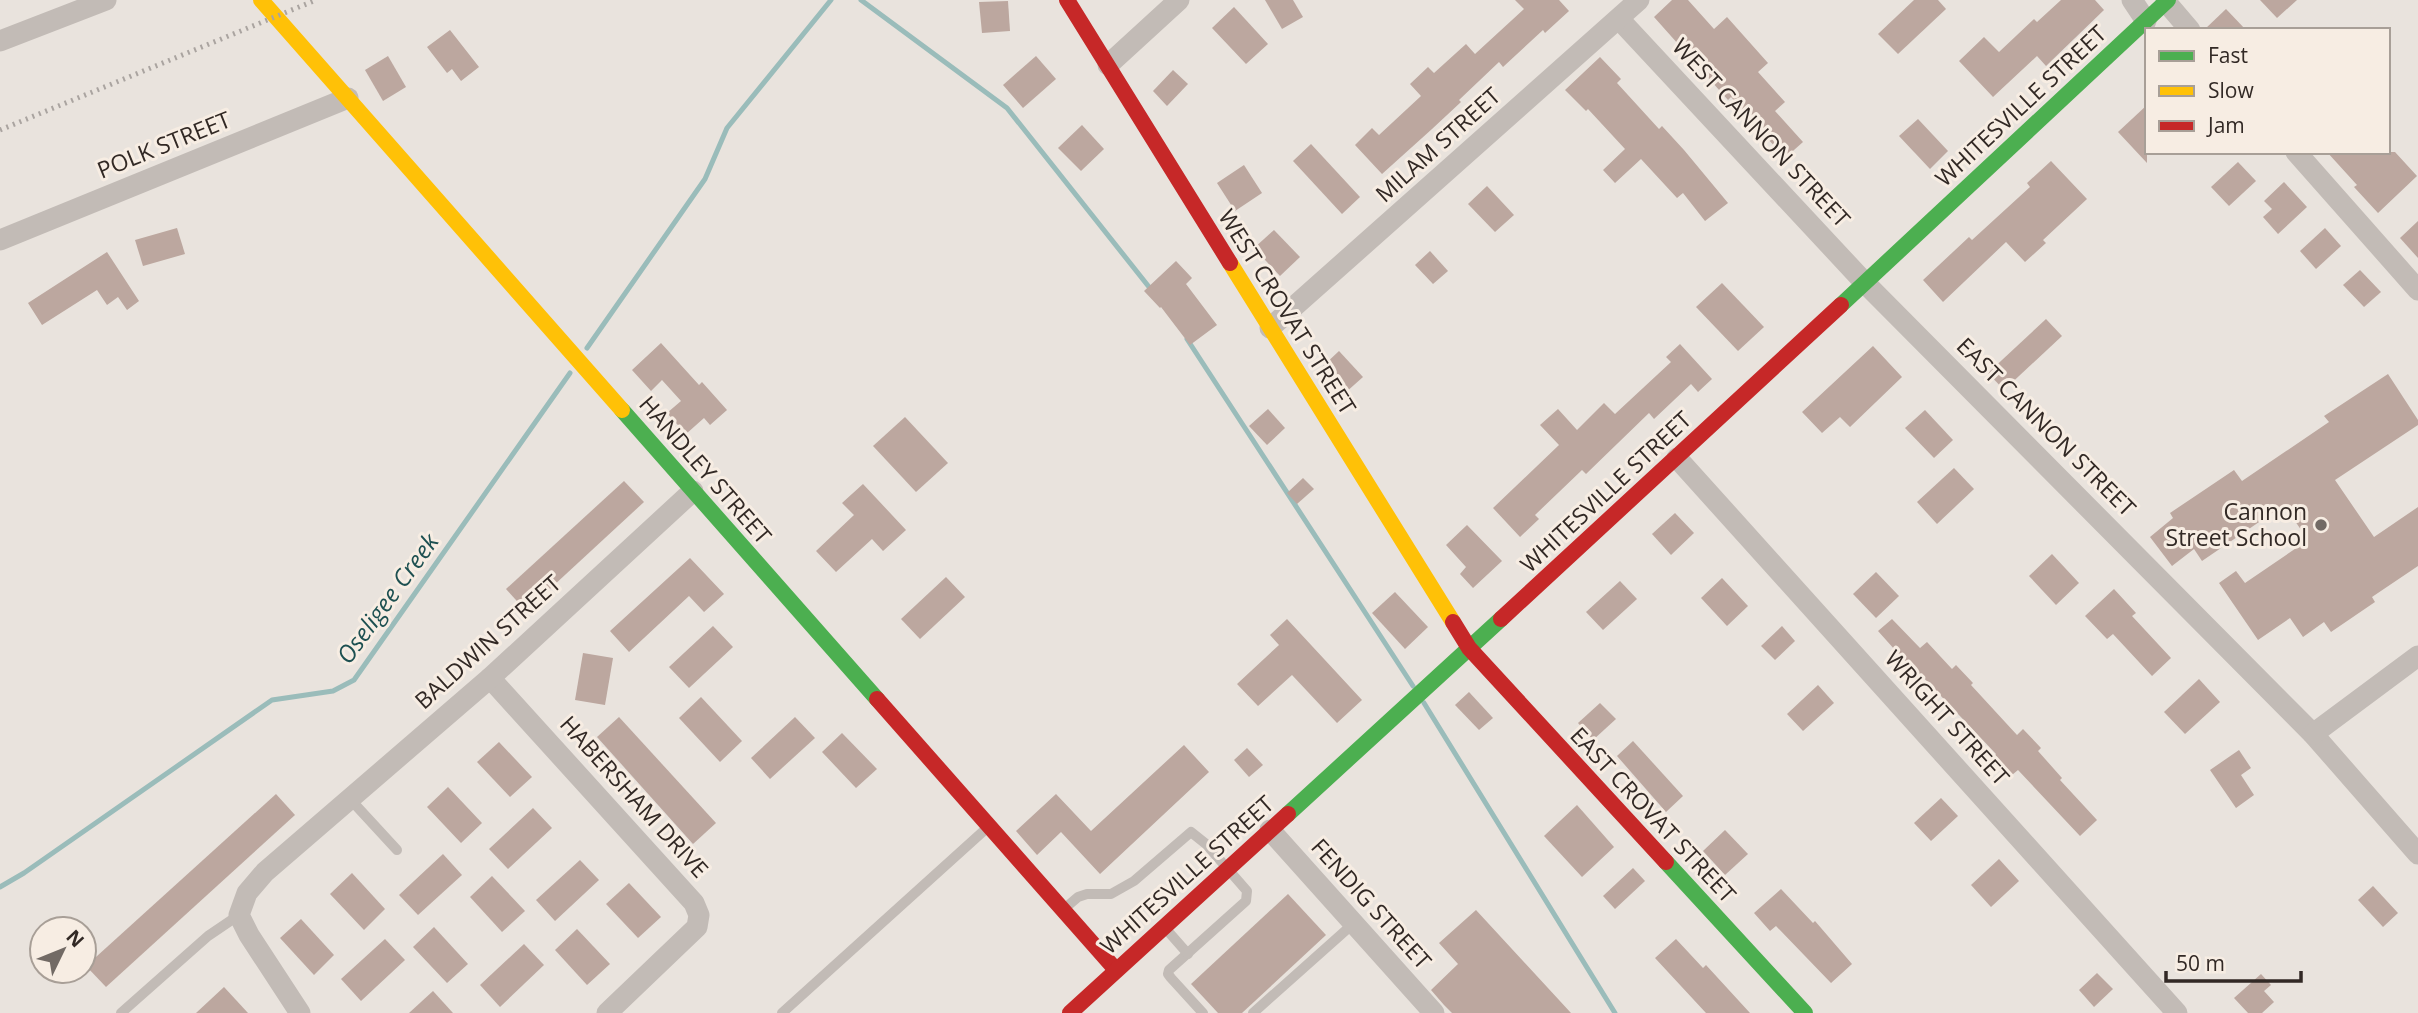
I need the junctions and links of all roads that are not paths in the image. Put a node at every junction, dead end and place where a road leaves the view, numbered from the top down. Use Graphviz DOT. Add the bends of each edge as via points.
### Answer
graph roads {
  1 [pos="106,0"];
  2 [pos="261,0"];
  3 [pos="1067,0"];
  4 [pos="1179,0"];
  5 [pos="1639,0"];
  6 [pos="2132,0"];
  7 [pos="2167,1"];
  8 [pos="1619,19"];
  9 [pos="2146,20"];
  10 [pos="2188,28"];
  11 [pos="1,37"];
  12 [pos="1108,65"];
  13 [pos="348,98"];
  14 [pos="2298,154"];
  15 [pos="0,240"];
  16 [pos="1865,282"];
  17 [pos="2418,290"];
  18 [pos="1270,328"];
  19 [pos="1677,458"];
  20 [pos="693,491"];
  21 [pos="1469,648"];
  22 [pos="2418,656"];
  23 [pos="490,677"];
  24 [pos="2313,734"];
  25 [pos="350,799"];
  26 [pos="988,827"];
  27 [pos="1270,830"];
  28 [pos="397,850"];
  29 [pos="2418,854"];
  30 [pos="1227,869"];
  31 [pos="1062,910"];
  32 [pos="239,915"];
  33 [pos="1354,923"];
  34 [pos="1164,927"];
  35 [pos="1188,954"];
  36 [pos="1116,970"];
  37 [pos="121,1013"];
  38 [pos="300,1013"];
  39 [pos="607,1013"];
  40 [pos="782,1013"];
  41 [pos="1070,1013"];
  42 [pos="1203,1013"];
  43 [pos="1253,1013"];
  44 [pos="1434,1013"];
  45 [pos="1805,1013"];
  46 [pos="2177,1013"];
  1 -- 11 [label="street"];
  2 -- 13 [label="street, HANDLEY STREET"];
  3 -- 12 [label="street, WEST CROVAT STREET"];
  4 -- 12 [label="street"];
  5 -- 8 [label="street, MILAM STREET"];
  6 -- 9 [label="street"];
  7 -- 9 [label="street, WHITESVILLE STREET"];
  7 -- 10 [label="street"];
  8 -- 16 [label="street, WEST CANNON STREET"];
  8 -- 18 [label="street, MILAM STREET"];
  9 -- 16 [label="street, WHITESVILLE STREET"];
  12 -- 18 [label="street, WEST CROVAT STREET"];
  13 -- 15 [label="street, POLK STREET"];
  13 -- 20 [label="street, HANDLEY STREET"];
  14 -- 17 [label="street"];
  16 -- 19 [label="street, WHITESVILLE STREET"];
  16 -- 24 [label="street, EAST CANNON STREET"];
  18 -- 21 [label="street, WEST CROVAT STREET"];
  19 -- 21 [label="street, WHITESVILLE STREET"];
  19 -- 46 [label="street, WRIGHT STREET"];
  20 -- 23 [label="street, BALDWIN STREET"];
  20 -- 26 [label="street, HANDLEY STREET"];
  21 -- 27 [label="street, WHITESVILLE STREET"];
  21 -- 45 [label="street, EAST CROVAT STREET"];
  22 -- 24 [label="street"];
  23 -- 25 [label="street, BALDWIN STREET"];
  23 -- 39 [label="street, HABERSHAM DRIVE" via="694,903 699,915 697,927"];
  24 -- 29 [label="street, EAST CANNON STREET"];
  25 -- 28 [label="lane"];
  25 -- 32 [label="street, BALDWIN STREET" via="265,872 247,894"];
  26 -- 31 [label="street, HANDLEY STREET"];
  26 -- 40 [label="lane"];
  27 -- 30 [label="street, WHITESVILLE STREET"];
  27 -- 33 [label="street, FENDIG STREET"];
  30 -- 31 [label="lane" via="1191,832 1134,881 1111,894 1078,897"];
  30 -- 34 [label="street, WHITESVILLE STREET"];
  30 -- 35 [label="lane" via="1247,891 1246,901"];
  31 -- 36 [label="street, HANDLEY STREET"];
  32 -- 37 [label="lane" via="208,936"];
  32 -- 38 [label="street"];
  33 -- 43 [label="lane"];
  33 -- 44 [label="street, FENDIG STREET"];
  34 -- 35 [label="lane"];
  34 -- 36 [label="street, WHITESVILLE STREET"];
  35 -- 42 [label="lane" via="1168,974"];
  36 -- 41 [label="street, WHITESVILLE STREET"];
}
